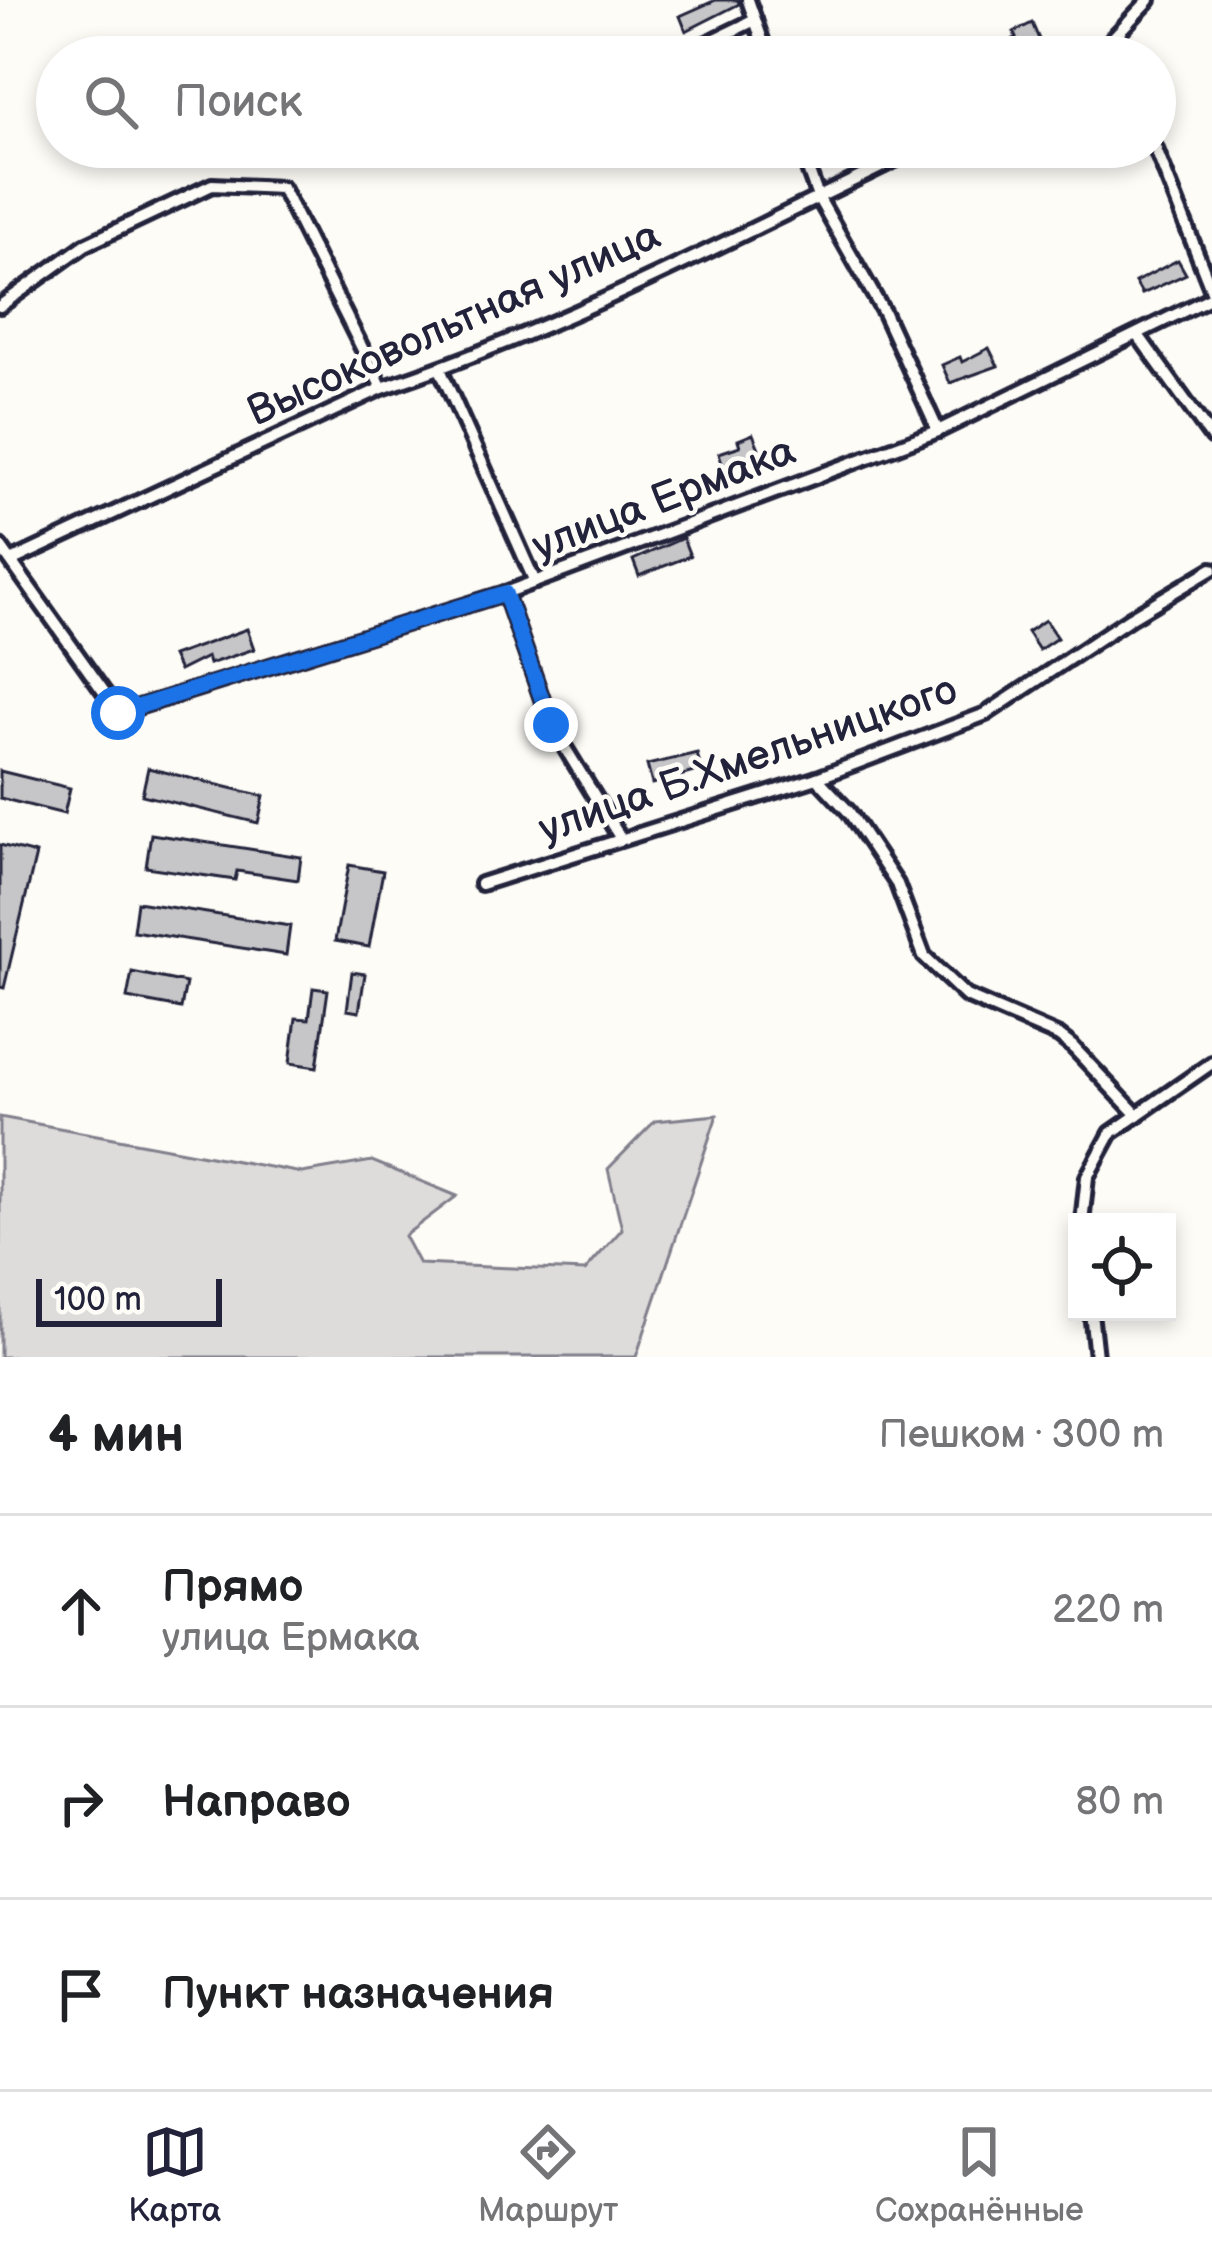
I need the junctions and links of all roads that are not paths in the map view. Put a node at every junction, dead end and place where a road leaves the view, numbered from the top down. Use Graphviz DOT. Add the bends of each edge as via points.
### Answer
graph roads {
  1 [pos="748,0"];
  2 [pos="1150,0"];
  3 [pos="754,20"];
  4 [pos="1119,35"];
  5 [pos="721,36"];
  6 [pos="760,36"];
  7 [pos="808,168"];
  8 [pos="878,168"];
  9 [pos="1163,168"];
  10 [pos="818,197"];
  11 [pos="1212,294"];
  12 [pos="0,306"];
  13 [pos="1138,335"];
  14 [pos="440,369"];
  15 [pos="382,388"];
  16 [pos="938,431"];
  17 [pos="1212,438"];
  18 [pos="0,546"];
  19 [pos="13,560"];
  20 [pos="1212,569"];
  21 [pos="535,582"];
  22 [pos="505,593"];
  23 [pos="817,778"];
  24 [pos="621,839"];
  25 [pos="481,884"];
  26 [pos="1212,1063"];
  27 [pos="1137,1115"];
  28 [pos="1083,1213"];
  29 [pos="1092,1321"];
  30 [pos="1096,1357"];
  1 -- 3 [label="street"];
  2 -- 4 [label="street"];
  3 -- 5 [label="street"];
  3 -- 6 [label="street"];
  7 -- 10 [label="street"];
  8 -- 10 [label="street, Высоковольтная улица"];
  9 -- 11 [label="street"];
  10 -- 14 [label="street, Высоковольтная улица"];
  10 -- 16 [label="street"];
  11 -- 13 [label="street, улица Ермака"];
  12 -- 15 [label="street" via="85,245 212,185 282,188"];
  13 -- 16 [label="street, улица Ермака"];
  13 -- 17 [label="street"];
  14 -- 15 [label="street, Высоковольтная улица"];
  14 -- 21 [label="street"];
  15 -- 19 [label="street, Высоковольтная улица"];
  16 -- 21 [label="street, улица Ермака"];
  18 -- 19 [label="street"];
  19 -- 22 [label="street, улица Ермака" via="118,713"];
  20 -- 23 [label="street, улица Б.Хмельницкого" via="986,714"];
  21 -- 22 [label="street, улица Ермака"];
  22 -- 24 [label="street" via="551,725"];
  23 -- 24 [label="street, улица Б.Хмельницкого"];
  23 -- 27 [label="street" via="897,884 924,956 966,996 1059,1036"];
  24 -- 25 [label="street, улица Б.Хмельницкого"];
  26 -- 27 [label="street"];
  27 -- 28 [label="street" via="1111,1133 1087,1177"];
  29 -- 30 [label="street"];
}
